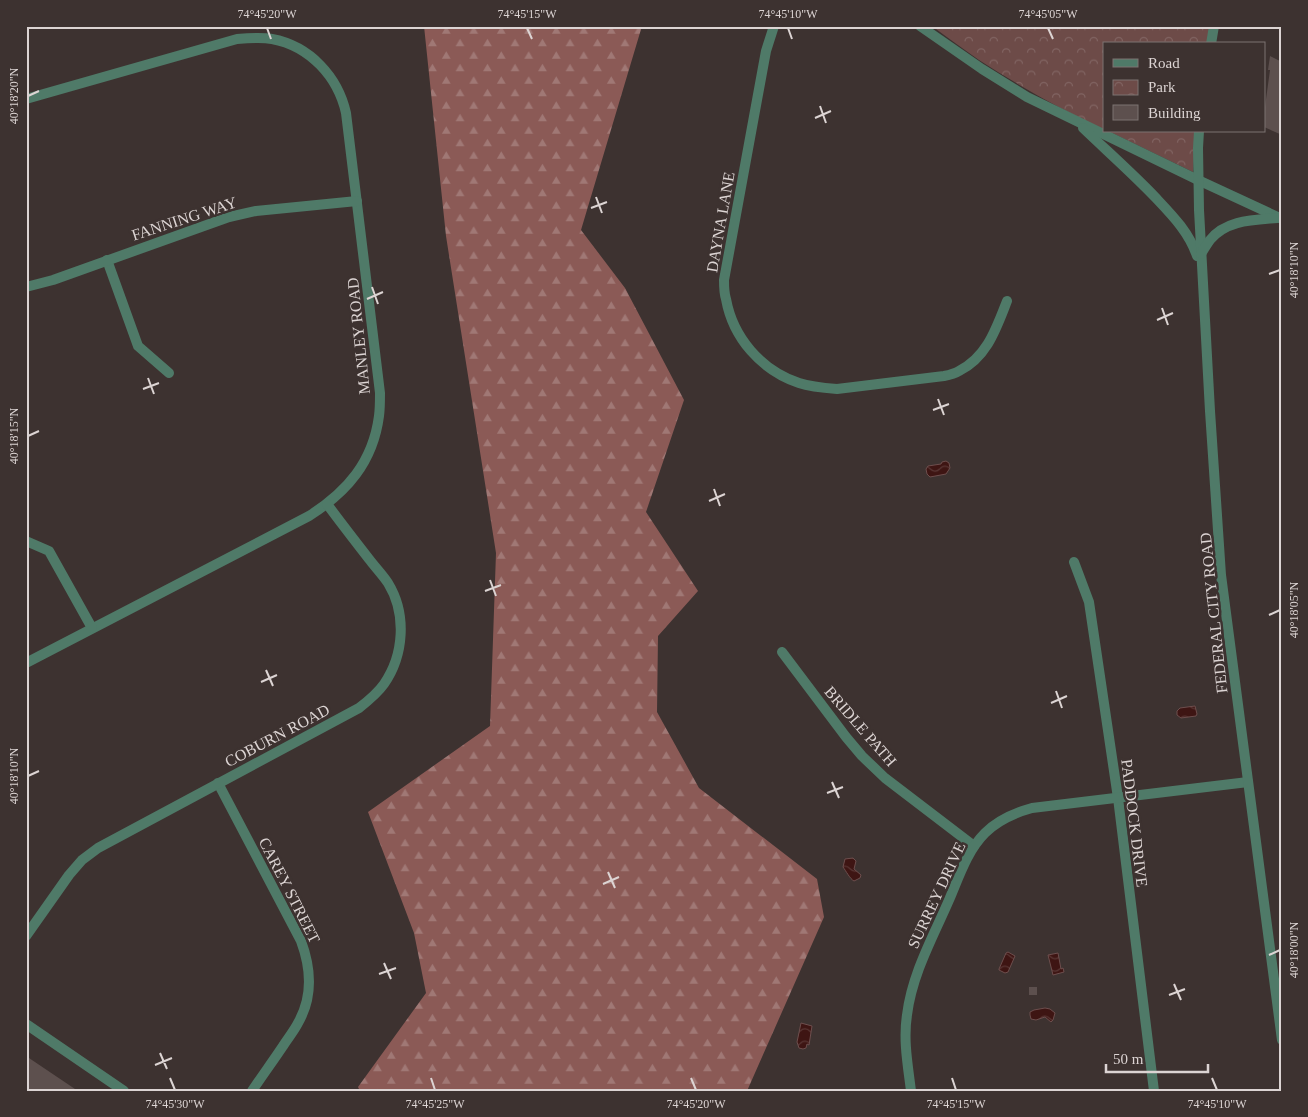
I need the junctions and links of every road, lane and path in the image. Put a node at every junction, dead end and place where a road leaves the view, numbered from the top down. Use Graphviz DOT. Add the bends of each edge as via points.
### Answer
graph roads {
  1 [pos="774,26"];
  2 [pos="920,26"];
  3 [pos="1214,26"];
  4 [pos="1211,42"];
  5 [pos="26,99"];
  6 [pos="1075,121"];
  7 [pos="1199,132"];
  8 [pos="1198,180"];
  9 [pos="357,201"];
  10 [pos="1280,218"];
  11 [pos="1201,254"];
  12 [pos="107,260"];
  13 [pos="1202,271"];
  14 [pos="26,287"];
  15 [pos="1007,301"];
  16 [pos="169,373"];
  17 [pos="327,504"];
  18 [pos="26,542"];
  19 [pos="1074,562"];
  20 [pos="92,628"];
  21 [pos="782,652"];
  22 [pos="26,663"];
  23 [pos="1248,782"];
  24 [pos="218,783"];
  25 [pos="1118,798"];
  26 [pos="974,846"];
  27 [pos="26,936"];
  28 [pos="26,1024"];
  29 [pos="1282,1040"];
  30 [pos="124,1091"];
  31 [pos="252,1091"];
  32 [pos="912,1091"];
  33 [pos="1154,1091"];
  1 -- 15 [label="street, DAYNA LANE" via="766,52 724,280 730,317 750,350 780,375 820,388 837,389 944,376 974,362 990,343"];
  2 -- 6 [label="street" via="1027,97"];
  3 -- 4 [label="street"];
  5 -- 9 [label="street, MANLEY ROAD" via="237,39 255,37 286,42 318,61 338,90 346,113"];
  6 -- 8 [label="street"];
  6 -- 13 [label="street" via="1138,179 1183,227 1194,244"];
  7 -- 8 [label="street, FEDERAL CITY ROAD"];
  8 -- 10 [label="street"];
  8 -- 11 [label="street, FEDERAL CITY ROAD"];
  9 -- 12 [label="street, FANNING WAY" via="256,211 229,217"];
  9 -- 17 [label="street, MANLEY ROAD" via="380,393 379,416 364,462 342,491"];
  10 -- 11 [label="street" via="1246,221 1227,227 1210,240"];
  11 -- 13 [label="street, FEDERAL CITY ROAD"];
  12 -- 14 [label="street, FANNING WAY"];
  12 -- 16 [label="street" via="138,346"];
  13 -- 23 [label="street, FEDERAL CITY ROAD" via="1221,575"];
  17 -- 20 [label="street, MANLEY ROAD"];
  17 -- 24 [label="street, COBURN ROAD" via="388,583 395,599 401,632 393,668 384,685 359,708"];
  18 -- 20 [label="street" via="48,551"];
  19 -- 25 [label="street, PADDOCK DRIVE" via="1089,602"];
  20 -- 22 [label="street, MANLEY ROAD"];
  21 -- 26 [label="street, BRIDLE PATH" via="862,756 885,778"];
  23 -- 25 [label="street, SURREY DRIVE"];
  23 -- 29 [label="street, FEDERAL CITY ROAD"];
  24 -- 27 [label="street, COBURN ROAD" via="98,848 82,860"];
  24 -- 31 [label="street, CAREY STREET" via="300,941 310,973 305,1008 298,1023"];
  25 -- 26 [label="street, SURREY DRIVE" via="1016,812 985,833"];
  25 -- 33 [label="street, PADDOCK DRIVE"];
  26 -- 32 [label="street, SURREY DRIVE" via="919,966 911,991 905,1041"];
  28 -- 30 [label="street"];
}
